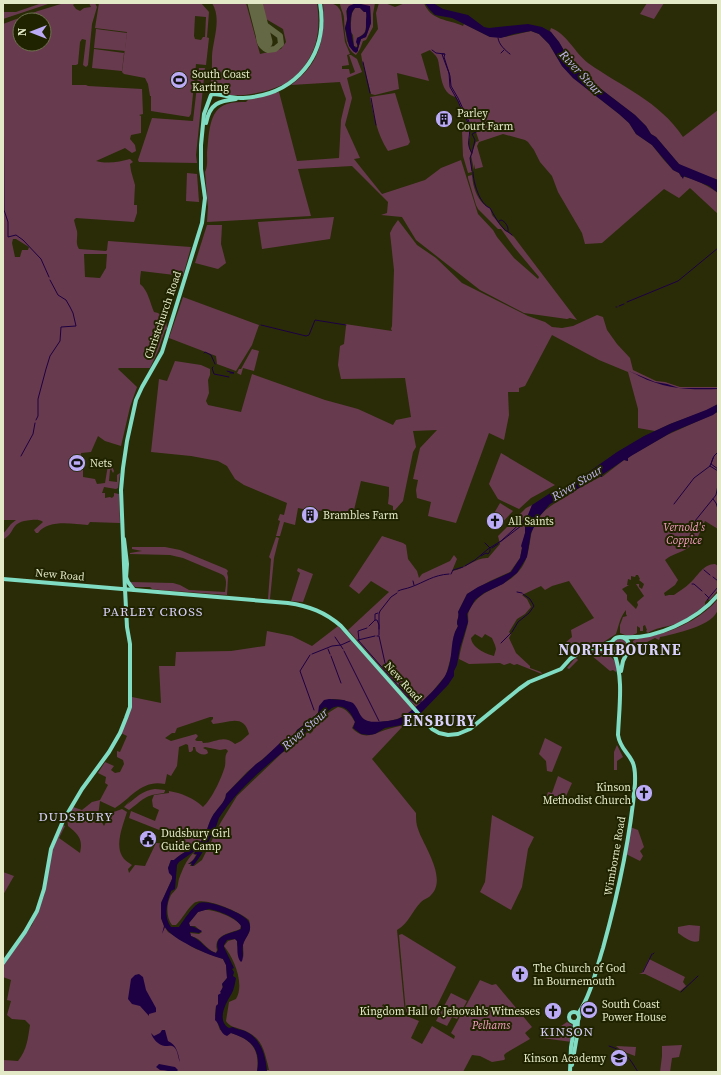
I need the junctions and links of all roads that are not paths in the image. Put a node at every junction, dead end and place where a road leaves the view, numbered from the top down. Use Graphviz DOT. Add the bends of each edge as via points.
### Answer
graph roads {
  1 [pos="320,3"];
  2 [pos="216,98"];
  3 [pos="243,98"];
  4 [pos="203,131"];
  5 [pos="122,529"];
  6 [pos="126,577"];
  7 [pos="3,579"];
  8 [pos="128,590"];
  9 [pos="718,595"];
  10 [pos="622,637"];
  11 [pos="637,637"];
  12 [pos="612,642"];
  13 [pos="629,644"];
  14 [pos="591,649"];
  15 [pos="627,652"];
  16 [pos="614,653"];
  17 [pos="620,675"];
  18 [pos="3,963"];
  19 [pos="578,1014"];
  20 [pos="576,1021"];
  21 [pos="570,1070"];
  1 -- 3 [label="main road" via="320,37 316,51 306,68 293,81 281,88"];
  2 -- 3 [label="main road"];
  2 -- 4 [label="main road, Christchurch Road" via="206,113"];
  2 -- 4 [label="main road, Christchurch Road" via="210,98 204,114"];
  3 -- 4 [label="main road" via="220,101 214,105 207,116"];
  4 -- 5 [label="main road, Christchurch Road" via="201,157 204,218 162,352 134,407 123,468"];
  5 -- 6 [label="main road, Christchurch Road" via="126,547"];
  5 -- 8 [label="main road, Christchurch Road"];
  6 -- 8 [label="main road, Christchurch Road"];
  6 -- 8 [label="main road"];
  7 -- 8 [label="main road, New Road"];
  8 -- 14 [label="main road, New Road" via="227,596 303,605 316,609 341,626 432,729 448,735 470,729 529,682 561,670 575,656"];
  8 -- 18 [label="main road, Christchurch Road" via="125,599 130,644 130,706 126,718 109,752 82,789 64,821 51,849 44,889 36,912"];
  9 -- 11 [label="main road" via="688,620"];
  10 -- 11 [label="main road"];
  10 -- 12 [label="main road"];
  10 -- 13 [label="main road"];
  11 -- 13 [label="main road"];
  12 -- 14 [label="main road, New Road"];
  12 -- 16 [label="main road"];
  13 -- 15 [label="main road"];
  14 -- 16 [label="main road" via="605,649"];
  15 -- 16 [label="main road" via="620,655"];
  15 -- 17 [label="main road, Wimborne Road"];
  16 -- 17 [label="main road, Wimborne Road"];
  17 -- 19 [label="main road, Wimborne Road" via="618,735 634,768 633,809 616,902 594,976"];
  19 -- 20 [label="main road" via="579,1018"];
  19 -- 20 [label="main road" via="574,1012 570,1015 570,1020"];
  20 -- 21 [label="main road" via="576,1040"];
}
